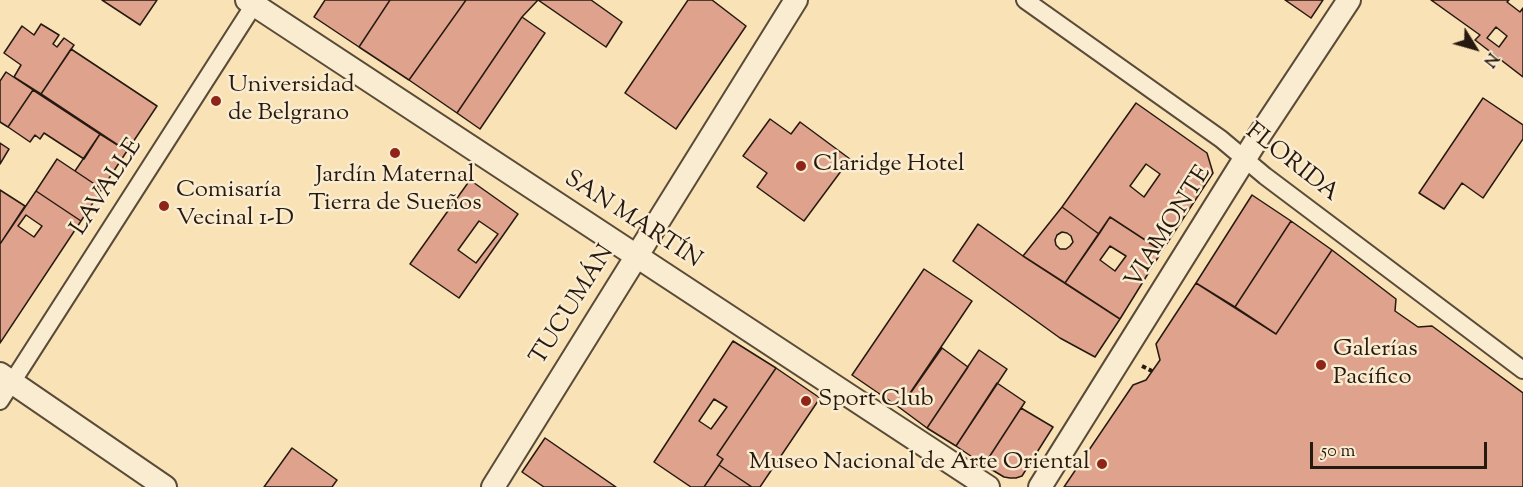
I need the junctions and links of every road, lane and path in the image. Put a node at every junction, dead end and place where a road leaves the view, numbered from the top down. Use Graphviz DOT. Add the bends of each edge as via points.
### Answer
graph roads {
  1 [pos="796,0"];
  2 [pos="1025,0"];
  3 [pos="1349,0"];
  4 [pos="252,2"];
  5 [pos="1245,159"];
  6 [pos="636,256"];
  7 [pos="1523,370"];
  8 [pos="4,386"];
  9 [pos="165,487"];
  10 [pos="493,487"];
  11 [pos="988,487"];
  12 [pos="1040,487"];
  1 -- 6 [label="street, TUCUMÁN"];
  2 -- 5 [label="street, FLORIDA"];
  3 -- 5 [label="street, VIAMONTE"];
  4 -- 6 [label="street, SAN MARTÍN"];
  4 -- 8 [label="street, LAVALLE"];
  5 -- 7 [label="street, FLORIDA"];
  5 -- 12 [label="street, VIAMONTE"];
  6 -- 10 [label="street, TUCUMÁN"];
  6 -- 11 [label="street, SAN MARTÍN"];
  8 -- 9 [label="street"];
}
